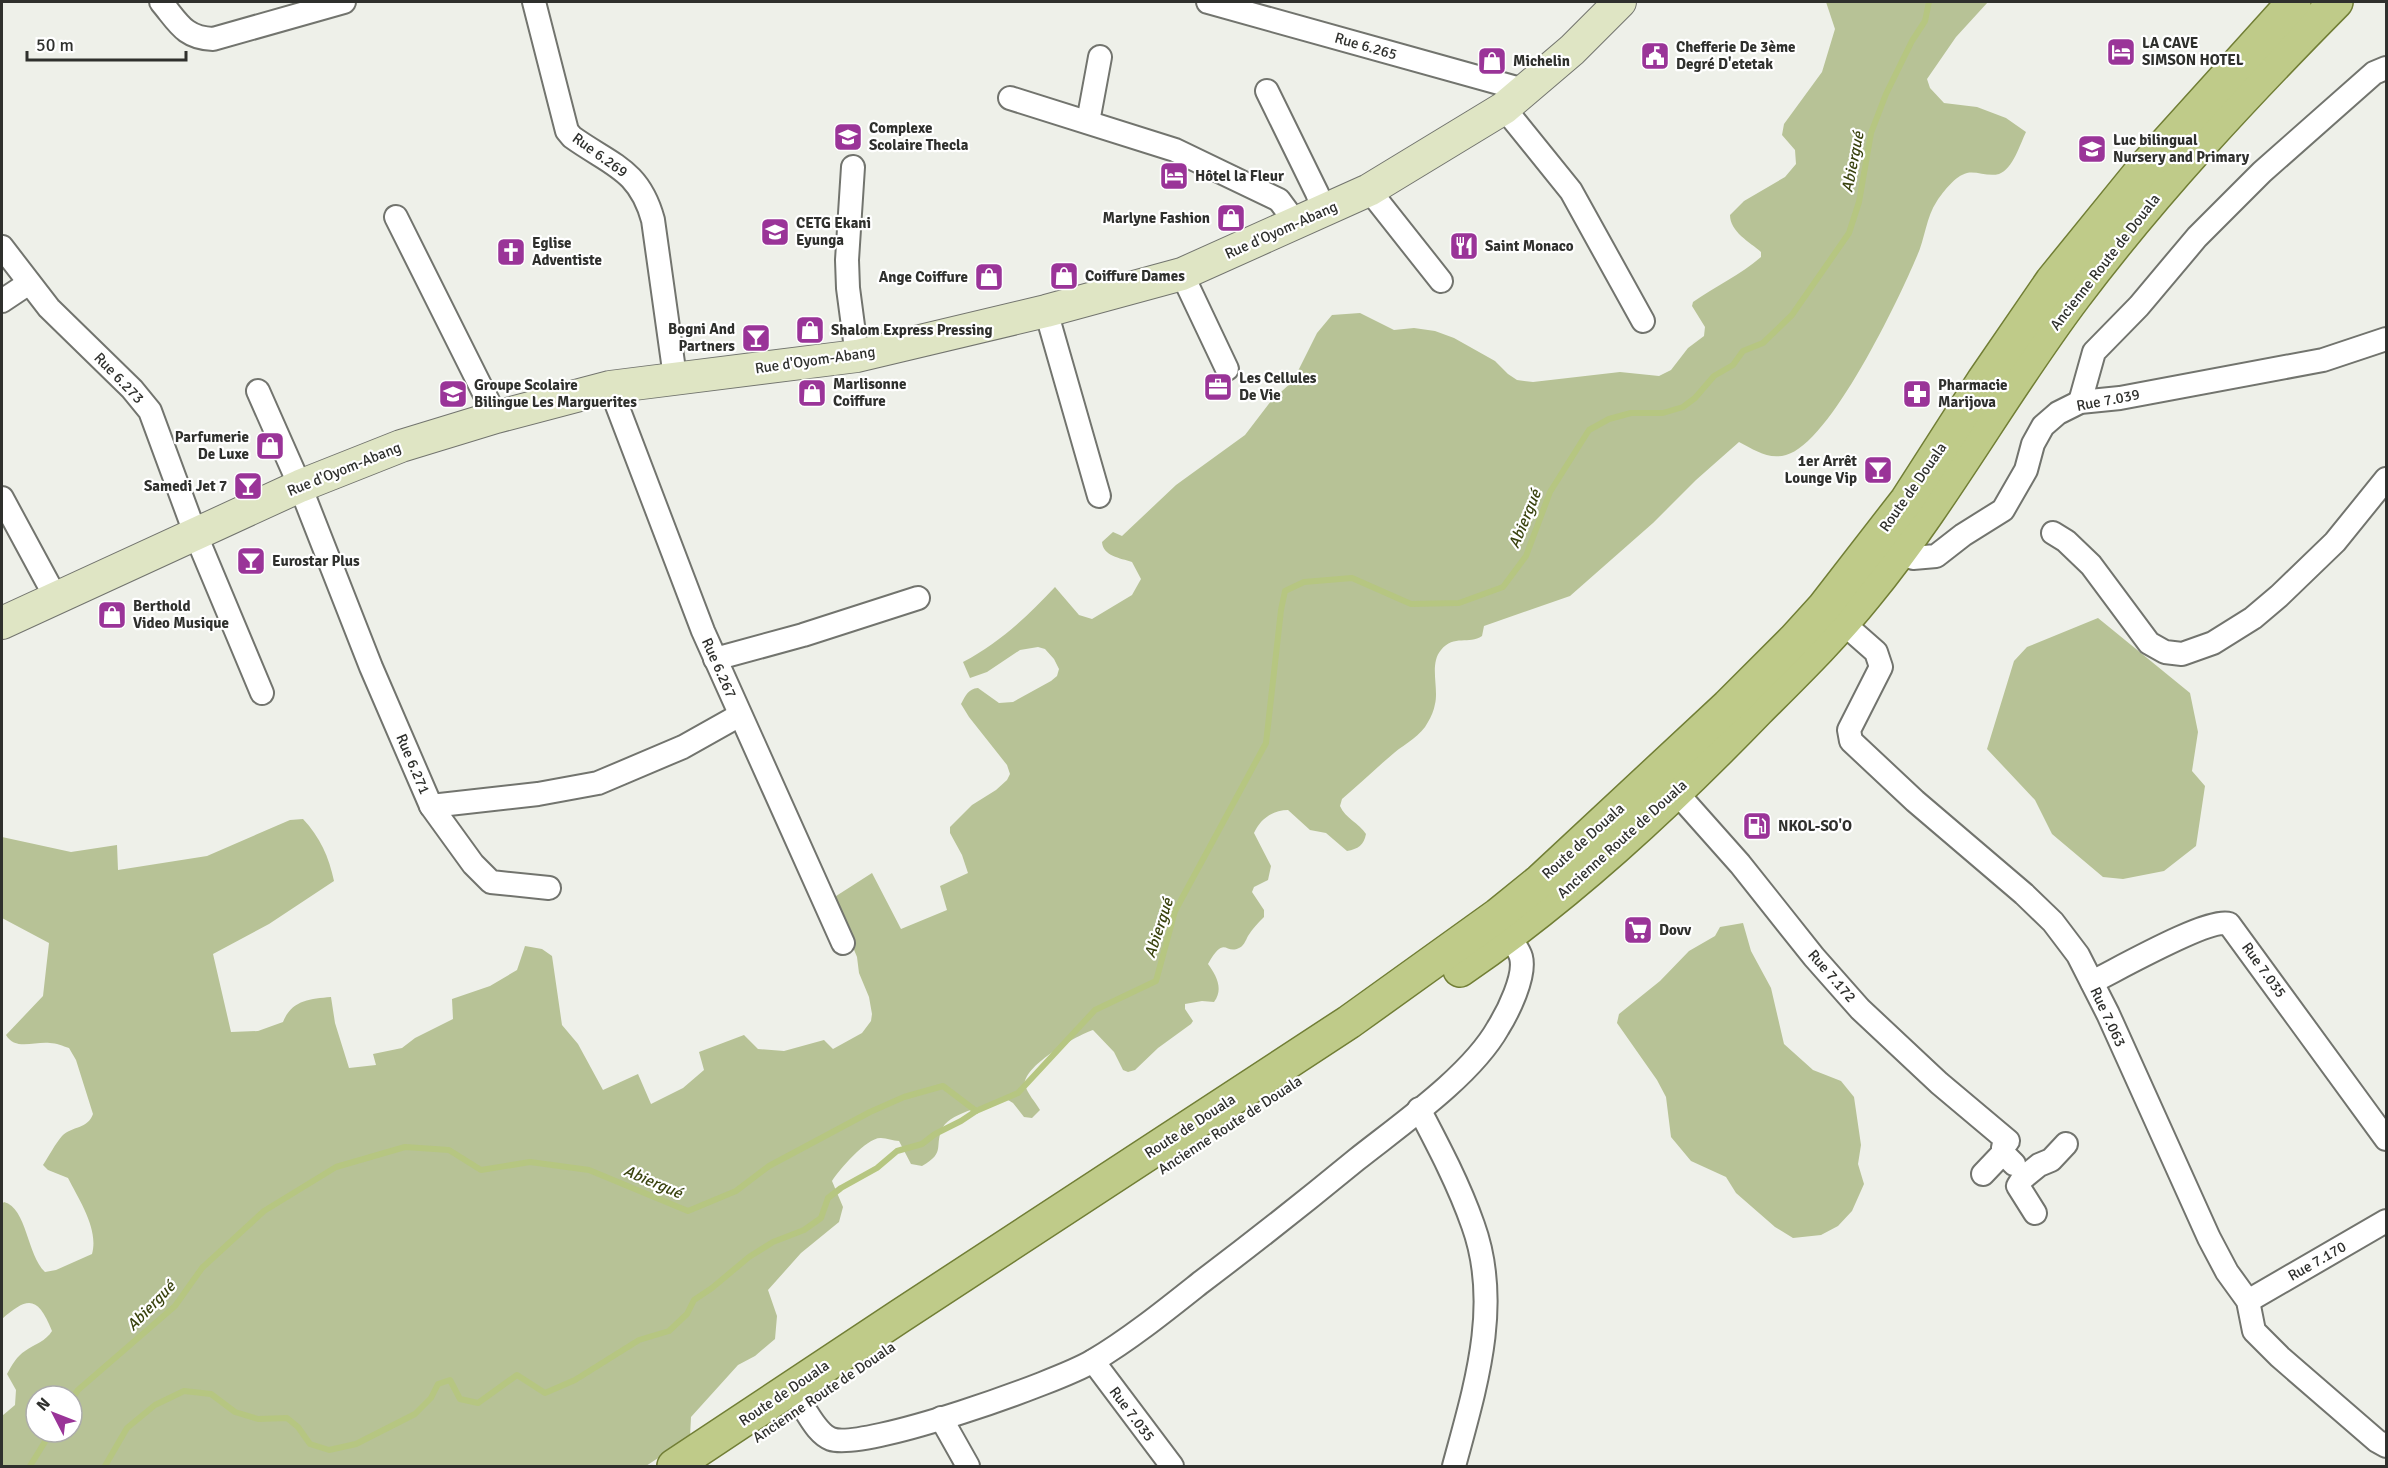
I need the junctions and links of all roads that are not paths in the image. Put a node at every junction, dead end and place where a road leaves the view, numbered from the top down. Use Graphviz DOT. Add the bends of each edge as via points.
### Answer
graph roads {
  1 [pos="161,2"];
  2 [pos="344,2"];
  3 [pos="534,2"];
  4 [pos="1208,2"];
  5 [pos="1620,2"];
  6 [pos="2294,2"];
  7 [pos="2336,2"];
  8 [pos="1100,57"];
  9 [pos="2386,68"];
  10 [pos="1267,91"];
  11 [pos="1010,98"];
  12 [pos="1514,99"];
  13 [pos="1088,122"];
  14 [pos="853,167"];
  15 [pos="1369,190"];
  16 [pos="1324,211"];
  17 [pos="396,217"];
  18 [pos="1296,224"];
  19 [pos="2,248"];
  20 [pos="1182,274"];
  21 [pos="1441,281"];
  22 [pos="29,283"];
  23 [pos="2,300"];
  24 [pos="1046,311"];
  25 [pos="1642,321"];
  26 [pos="2386,339"];
  27 [pos="857,357"];
  28 [pos="1227,369"];
  29 [pos="675,377"];
  30 [pos="610,387"];
  31 [pos="258,392"];
  32 [pos="2080,402"];
  33 [pos="495,417"];
  34 [pos="2386,479"];
  35 [pos="300,486"];
  36 [pos="1099,496"];
  37 [pos="2,498"];
  38 [pos="195,533"];
  39 [pos="2053,533"];
  40 [pos="1902,548"];
  41 [pos="56,598"];
  42 [pos="918,598"];
  43 [pos="2,623"];
  44 [pos="1843,623"];
  45 [pos="715,659"];
  46 [pos="262,693"];
  47 [pos="740,715"];
  48 [pos="1676,792"];
  49 [pos="431,806"];
  50 [pos="549,888"];
  51 [pos="1548,890"];
  52 [pos="1509,936"];
  53 [pos="843,944"];
  54 [pos="2092,982"];
  55 [pos="1419,1109"];
  56 [pos="2386,1139"];
  57 [pos="2066,1144"];
  58 [pos="2005,1147"];
  59 [pos="1983,1174"];
  60 [pos="2018,1186"];
  61 [pos="2035,1213"];
  62 [pos="2386,1221"];
  63 [pos="2248,1301"];
  64 [pos="1093,1361"];
  65 [pos="803,1407"];
  66 [pos="941,1418"];
  67 [pos="2386,1446"];
  68 [pos="674,1467"];
  69 [pos="715,1467"];
  70 [pos="968,1467"];
  71 [pos="1172,1467"];
  72 [pos="1454,1467"];
  1 -- 2 [label="street" via="185,30 198,38 213,39"];
  3 -- 29 [label="street, Rue 6.269" via="567,131 632,178 647,199"];
  4 -- 12 [label="street, Rue 6.265"];
  5 -- 12 [label="main road, Rue d'Oyom-Abang" via="1572,50"];
  6 -- 51 [label="main road, Route de Douala" via="2143,169 2052,281 1907,500 1824,607"];
  7 -- 40 [label="main road, Ancienne Route de Douala" via="2163,188 2073,298"];
  8 -- 13 [label="street"];
  9 -- 32 [label="street" via="2374,73 2262,172 2197,237 2094,352"];
  10 -- 16 [label="street"];
  11 -- 13 [label="street"];
  12 -- 15 [label="main road, Rue d'Oyom-Abang"];
  12 -- 25 [label="street" via="1571,191"];
  13 -- 18 [label="street" via="1204,163 1279,200"];
  14 -- 27 [label="street" via="847,260"];
  15 -- 16 [label="main road, Rue d'Oyom-Abang"];
  15 -- 21 [label="street"];
  16 -- 18 [label="main road, Rue d'Oyom-Abang"];
  17 -- 33 [label="street"];
  18 -- 20 [label="main road, Rue d'Oyom-Abang"];
  19 -- 22 [label="street, Rue 6.273"];
  20 -- 24 [label="main road, Rue d'Oyom-Abang"];
  20 -- 28 [label="street"];
  22 -- 23 [label="street"];
  22 -- 38 [label="street, Rue 6.273" via="150,411"];
  24 -- 27 [label="main road, Rue d'Oyom-Abang"];
  24 -- 36 [label="street"];
  26 -- 32 [label="street, Rue 7.039" via="2323,360"];
  27 -- 29 [label="main road, Rue d'Oyom-Abang"];
  29 -- 30 [label="main road, Rue d'Oyom-Abang"];
  30 -- 33 [label="main road, Rue d'Oyom-Abang"];
  30 -- 45 [label="street, Rue 6.267"];
  31 -- 35 [label="street, Rue 6.271"];
  32 -- 40 [label="street, Rue 7.039" via="2043,426 2026,470 2003,510 1936,556 1913,558"];
  33 -- 35 [label="main road, Rue d'Oyom-Abang" via="401,446"];
  34 -- 39 [label="street" via="2335,542 2279,596 2213,643 2182,654 2165,652 2149,643 2091,565"];
  35 -- 38 [label="main road, Rue d'Oyom-Abang"];
  35 -- 49 [label="street, Rue 6.271"];
  37 -- 41 [label="street"];
  38 -- 41 [label="main road, Rue d'Oyom-Abang"];
  38 -- 46 [label="street, Rue 6.273"];
  40 -- 44 [label="main road, Ancienne Route de Douala"];
  41 -- 43 [label="main road, Rue d'Oyom-Abang"];
  42 -- 45 [label="street"];
  44 -- 48 [label="main road, Ancienne Route de Douala"];
  44 -- 54 [label="street, Rue 7.063" via="1876,652 1881,667 1850,730 1851,741 2054,922"];
  45 -- 47 [label="street, Rue 6.267"];
  47 -- 49 [label="street, Rue 6.271" via="683,747 598,783"];
  47 -- 53 [label="street, Rue 6.267"];
  48 -- 51 [label="main road, Ancienne Route de Douala"];
  48 -- 58 [label="street, Rue 7.172" via="1860,1009"];
  49 -- 50 [label="street" via="491,882"];
  51 -- 52 [label="main road, Ancienne Route de Douala"];
  51 -- 68 [label="main road, Route de Douala" via="1498,915 1349,1022"];
  52 -- 55 [label="street" via="1521,958 1520,977 1497,1030 1475,1059"];
  52 -- 65 [label="main road, Ancienne Route de Douala" via="1264,1105"];
  54 -- 56 [label="street, Rue 7.035" via="2164,945 2218,923 2229,924"];
  54 -- 63 [label="street, Rue 7.063" via="2209,1238"];
  55 -- 64 [label="street" via="1259,1240"];
  55 -- 72 [label="street" via="1474,1227 1484,1269 1486,1318 1477,1383"];
  57 -- 60 [label="street"];
  58 -- 59 [label="street"];
  58 -- 60 [label="street" via="2014,1164"];
  60 -- 61 [label="street"];
  62 -- 63 [label="street, Rue 7.170"];
  63 -- 67 [label="street, Rue 7.063" via="2254,1331"];
  64 -- 66 [label="street" via="1060,1377"];
  64 -- 71 [label="street, Rue 7.035"];
  65 -- 66 [label="street" via="822,1433 832,1439 848,1440"];
  65 -- 69 [label="main road, Ancienne Route de Douala"];
  66 -- 70 [label="street"];
}
